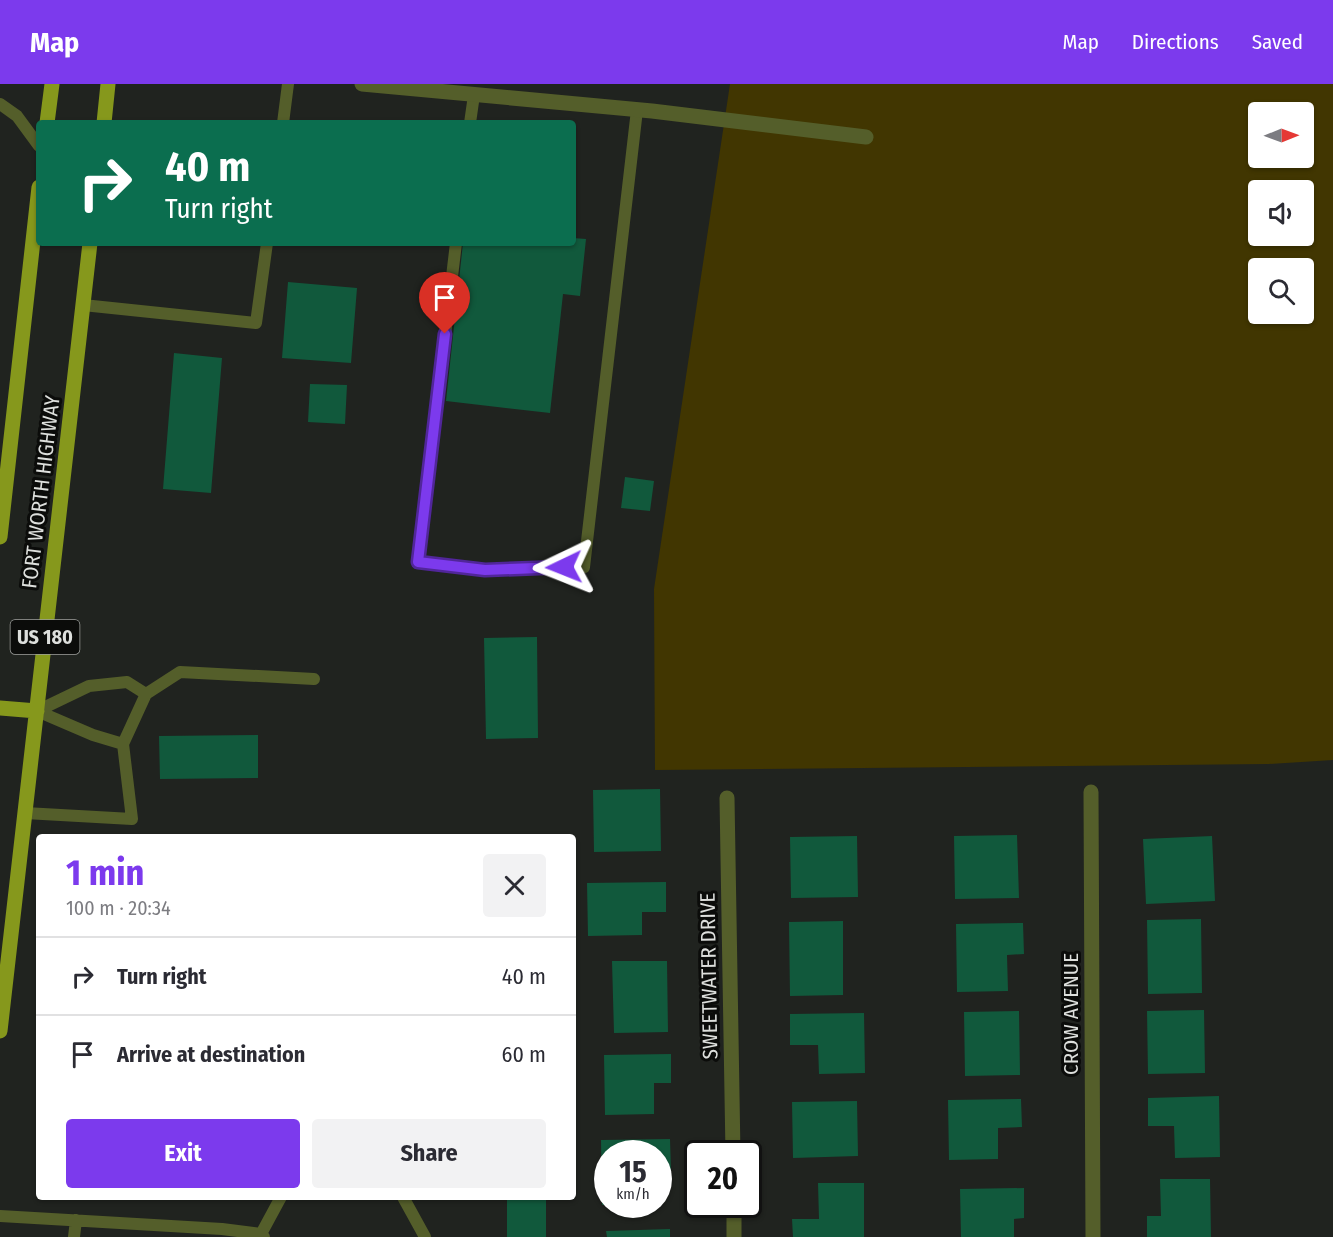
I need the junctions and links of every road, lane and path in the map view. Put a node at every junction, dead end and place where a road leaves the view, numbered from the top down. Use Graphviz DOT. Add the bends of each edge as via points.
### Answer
graph roads {
  1 [pos="52,84"];
  2 [pos="108,84"];
  3 [pos="288,84"];
  4 [pos="362,84"];
  5 [pos="450,88"];
  6 [pos="474,95"];
  7 [pos="0,104"];
  8 [pos="637,110"];
  9 [pos="47,120"];
  10 [pos="104,120"];
  11 [pos="283,120"];
  12 [pos="470,120"];
  13 [pos="866,137"];
  14 [pos="36,142"];
  15 [pos="36,214"];
  16 [pos="90,246"];
  17 [pos="267,246"];
  18 [pos="456,246"];
  19 [pos="83,304"];
  20 [pos="0,537"];
  21 [pos="314,679"];
  22 [pos="146,694"];
  23 [pos="0,708"];
  24 [pos="37,711"];
  25 [pos="123,744"];
  26 [pos="1091,792"];
  27 [pos="727,798"];
  28 [pos="25,813"];
  29 [pos="0,1031"];
  30 [pos="733,1140"];
  31 [pos="280,1200"];
  32 [pos="405,1200"];
  33 [pos="0,1216"];
  34 [pos="734,1218"];
  35 [pos="76,1220"];
  36 [pos="263,1235"];
  37 [pos="74,1237"];
  38 [pos="425,1237"];
  39 [pos="734,1237"];
  40 [pos="1094,1237"];
  1 -- 9 [label="main road"];
  2 -- 10 [label="main road"];
  3 -- 11 [label="lane"];
  4 -- 5 [label="street"];
  5 -- 6 [label="street"];
  6 -- 8 [label="street"];
  6 -- 12 [label="lane"];
  7 -- 14 [label="lane" via="17,116"];
  8 -- 13 [label="street"];
  8 -- 18 [label="lane" via="584,567 485,570 418,562"];
  15 -- 20 [label="main road, FORT WORTH HIGHWAY"];
  16 -- 19 [label="main road, FORT WORTH HIGHWAY / US 180"];
  17 -- 19 [label="lane" via="256,323"];
  19 -- 24 [label="main road, FORT WORTH HIGHWAY / US 180"];
  21 -- 22 [label="lane" via="180,672"];
  22 -- 24 [label="lane" via="127,682 89,686"];
  22 -- 25 [label="lane"];
  23 -- 24 [label="main road"];
  24 -- 25 [label="lane"];
  24 -- 28 [label="main road, FORT WORTH HIGHWAY / US 180"];
  25 -- 28 [label="lane" via="132,819"];
  26 -- 40 [label="street, CROW AVENUE"];
  27 -- 30 [label="street, SWEETWATER DRIVE"];
  28 -- 29 [label="main road, FORT WORTH HIGHWAY / US 180"];
  31 -- 36 [label="lane"];
  32 -- 38 [label="lane"];
  33 -- 35 [label="lane"];
  34 -- 39 [label="street"];
  35 -- 36 [label="lane"];
  35 -- 37 [label="lane"];
}
